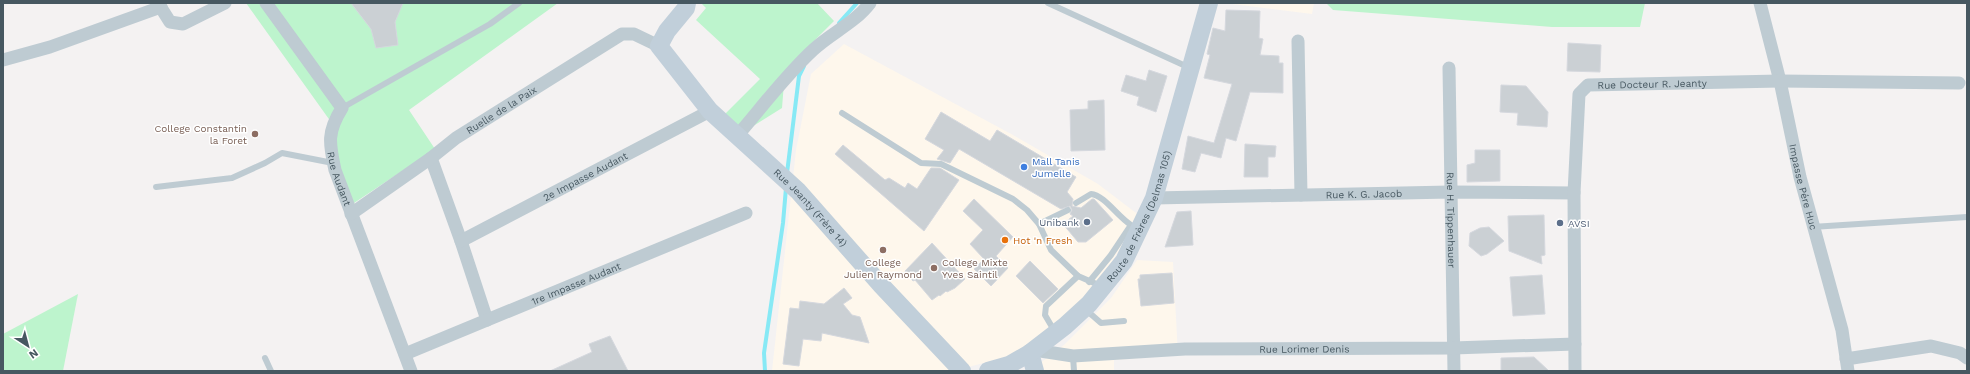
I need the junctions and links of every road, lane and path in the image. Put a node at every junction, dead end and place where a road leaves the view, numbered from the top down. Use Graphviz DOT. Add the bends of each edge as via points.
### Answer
graph roads {
  1 [pos="225,3"];
  2 [pos="266,3"];
  3 [pos="519,3"];
  4 [pos="687,3"];
  5 [pos="870,3"];
  6 [pos="1048,3"];
  7 [pos="1209,3"];
  8 [pos="1760,3"];
  9 [pos="159,5"];
  10 [pos="1298,41"];
  11 [pos="659,46"];
  12 [pos="3,60"];
  13 [pos="1191,68"];
  14 [pos="1449,68"];
  15 [pos="1780,81"];
  16 [pos="1959,83"];
  17 [pos="342,108"];
  18 [pos="710,111"];
  19 [pos="842,113"];
  20 [pos="737,136"];
  21 [pos="431,158"];
  22 [pos="333,163"];
  23 [pos="156,187"];
  24 [pos="1450,192"];
  25 [pos="1574,193"];
  26 [pos="1301,195"];
  27 [pos="1154,198"];
  28 [pos="1076,203"];
  29 [pos="1068,210"];
  30 [pos="746,213"];
  31 [pos="352,214"];
  32 [pos="1967,217"];
  33 [pos="1039,224"];
  34 [pos="1136,227"];
  35 [pos="1812,227"];
  36 [pos="461,241"];
  37 [pos="1078,276"];
  38 [pos="1096,284"];
  39 [pos="1084,308"];
  40 [pos="487,320"];
  41 [pos="1124,321"];
  42 [pos="1056,333"];
  43 [pos="1575,344"];
  44 [pos="1453,348"];
  45 [pos="1032,352"];
  46 [pos="405,354"];
  47 [pos="1073,356"];
  48 [pos="265,358"];
  49 [pos="1967,358"];
  50 [pos="1847,365"];
  51 [pos="271,371"];
  52 [pos="411,371"];
  53 [pos="962,371"];
  54 [pos="988,371"];
  55 [pos="1035,371"];
  56 [pos="1074,371"];
  57 [pos="1454,371"];
  58 [pos="1575,371"];
  1 -- 9 [label="street" via="183,24 170,22"];
  2 -- 17 [label="street"];
  3 -- 17 [label="lane" via="490,24"];
  4 -- 11 [label="street"];
  5 -- 20 [label="street" via="854,20 835,31 802,60"];
  6 -- 13 [label="lane"];
  7 -- 13 [label="street, Route de Frères (Delmas 105)"];
  8 -- 15 [label="street, Impasse Pére Huc"];
  9 -- 12 [label="street" via="50,47"];
  10 -- 26 [label="street"];
  11 -- 18 [label="street, Rue Jeanty (Frère 14)"];
  11 -- 21 [label="street, Ruelle de la Paix" via="634,34 622,34 456,138"];
  13 -- 27 [label="street, Route de Frères (Delmas 105)"];
  14 -- 24 [label="street, Rue H. Tippenhauer"];
  15 -- 16 [label="street, Rue Docteur R. Jeanty"];
  15 -- 25 [label="street, Rue Docteur R. Jeanty" via="1588,85 1579,94"];
  15 -- 35 [label="street, Impasse Pére Huc"];
  17 -- 22 [label="street, Rue Audant" via="334,122 329,146"];
  18 -- 20 [label="street, Rue Jeanty (Frère 14)"];
  18 -- 36 [label="street, 2e Impasse Audant"];
  19 -- 33 [label="lane" via="908,157 921,163 941,164 1013,199"];
  20 -- 53 [label="street, Rue Jeanty (Frère 14)" via="798,191"];
  21 -- 31 [label="street, Ruelle de la Paix"];
  21 -- 36 [label="street"];
  22 -- 23 [label="lane" via="282,153 232,178"];
  22 -- 31 [label="street, Rue Audant"];
  24 -- 25 [label="street, Rue K. G. Jacob"];
  24 -- 26 [label="street, Rue K. G. Jacob"];
  24 -- 44 [label="street, Rue H. Tippenhauer"];
  25 -- 43 [label="street, Rue Docteur R. Jeanty"];
  26 -- 27 [label="street, Rue K. G. Jacob"];
  27 -- 34 [label="street, Route de Frères (Delmas 105)"];
  28 -- 34 [label="lane" via="1090,194 1098,196 1123,220"];
  29 -- 33 [label="lane"];
  30 -- 40 [label="street, 1re Impasse Audant"];
  31 -- 46 [label="street, Rue Audant"];
  32 -- 35 [label="lane"];
  33 -- 37 [label="lane" via="1051,250"];
  34 -- 38 [label="street, Route de Frères (Delmas 105)" via="1124,261"];
  35 -- 50 [label="street, Impasse Pére Huc" via="1842,330"];
  36 -- 40 [label="street"];
  37 -- 38 [label="lane"];
  37 -- 42 [label="lane" via="1046,306 1045,314"];
  38 -- 39 [label="street, Route de Frères (Delmas 105)"];
  39 -- 41 [label="lane" via="1101,323"];
  39 -- 42 [label="street, Route de Frères (Delmas 105)"];
  40 -- 46 [label="street, 1re Impasse Audant"];
  42 -- 45 [label="street, Route de Frères (Delmas 105)"];
  43 -- 44 [label="street, Rue Lorimer Denis"];
  43 -- 58 [label="street, Rue Docteur R. Jeanty"];
  44 -- 47 [label="street, Rue Lorimer Denis" via="1185,349"];
  44 -- 57 [label="street, Rue H. Tippenhauer"];
  45 -- 47 [label="street, Rue Lorimer Denis"];
  45 -- 54 [label="street, Route de Frères (Delmas 105)" via="1009,365"];
  45 -- 55 [label="street"];
  46 -- 52 [label="street, Rue Audant"];
  47 -- 56 [label="lane"];
  48 -- 51 [label="lane"];
  49 -- 50 [label="street" via="1960,353 1931,346"];
}
